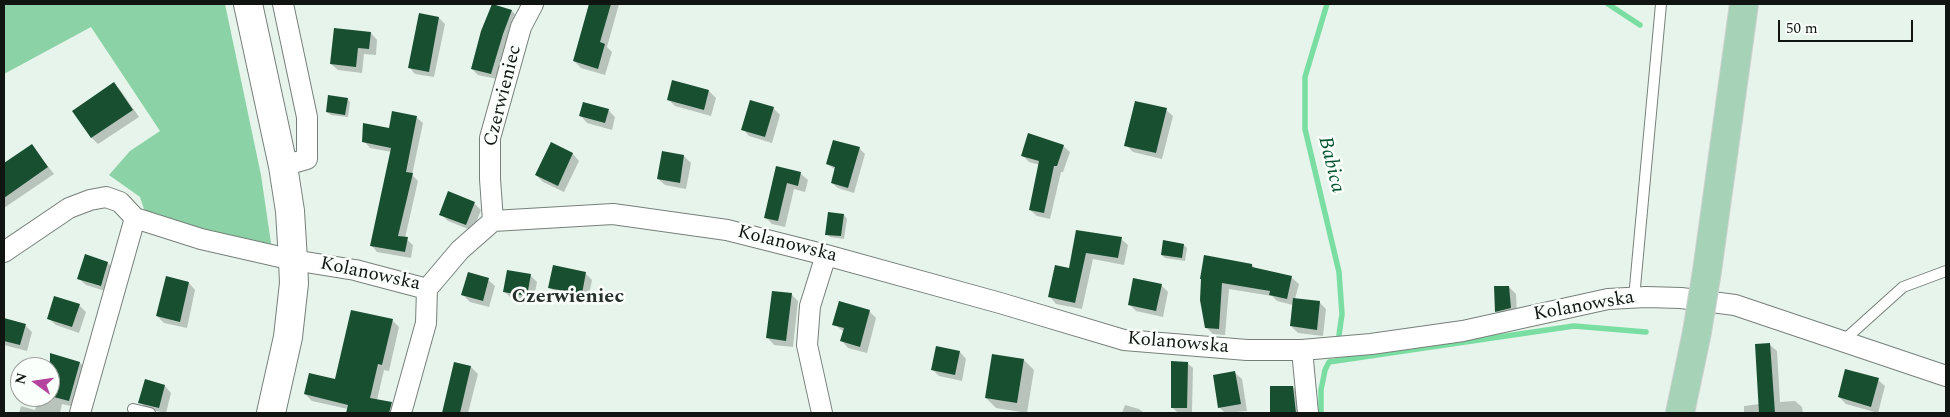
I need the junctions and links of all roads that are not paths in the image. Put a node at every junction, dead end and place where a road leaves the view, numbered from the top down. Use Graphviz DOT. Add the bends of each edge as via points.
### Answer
graph roads {
  1 [pos="248,4"];
  2 [pos="283,4"];
  3 [pos="533,4"];
  4 [pos="1661,4"];
  5 [pos="1744,4"];
  6 [pos="283,166"];
  7 [pos="134,218"];
  8 [pos="493,221"];
  9 [pos="4,252"];
  10 [pos="826,255"];
  11 [pos="293,260"];
  12 [pos="1946,271"];
  13 [pos="427,289"];
  14 [pos="1634,298"];
  15 [pos="1843,341"];
  16 [pos="1302,350"];
  17 [pos="1946,376"];
  18 [pos="133,409"];
  19 [pos="80,413"];
  20 [pos="150,413"];
  21 [pos="271,413"];
  22 [pos="401,413"];
  23 [pos="822,413"];
  24 [pos="1308,413"];
  25 [pos="1680,413"];
  1 -- 6 [label="main road"];
  2 -- 6 [label="street" via="307,117 307,159"];
  3 -- 8 [label="street, Czerwieniec" via="521,28 490,138"];
  4 -- 14 [label="lane"];
  5 -- 25 [label="main road, bridge" via="1707,270"];
  6 -- 11 [label="main road"];
  7 -- 9 [label="street" via="120,202 106,197 90,200 69,208"];
  7 -- 11 [label="street, Kolanowska" via="201,239"];
  7 -- 19 [label="street"];
  8 -- 10 [label="street, Kolanowska" via="613,214 727,230"];
  8 -- 13 [label="street, Kolanowska" via="460,250"];
  10 -- 16 [label="street, Kolanowska" via="1124,340 1247,350"];
  10 -- 23 [label="street" via="810,306 807,345"];
  11 -- 13 [label="street, Kolanowska" via="355,270"];
  11 -- 21 [label="main road" via="288,337"];
  12 -- 15 [label="lane" via="1903,287"];
  13 -- 22 [label="street" via="426,323"];
  14 -- 15 [label="street, Kolanowska" via="1681,298 1735,305"];
  14 -- 16 [label="street, Kolanowska" via="1608,299 1463,331"];
  15 -- 17 [label="street, Kolanowska"];
  16 -- 24 [label="street"];
  18 -- 20 [label="lane"];
}
